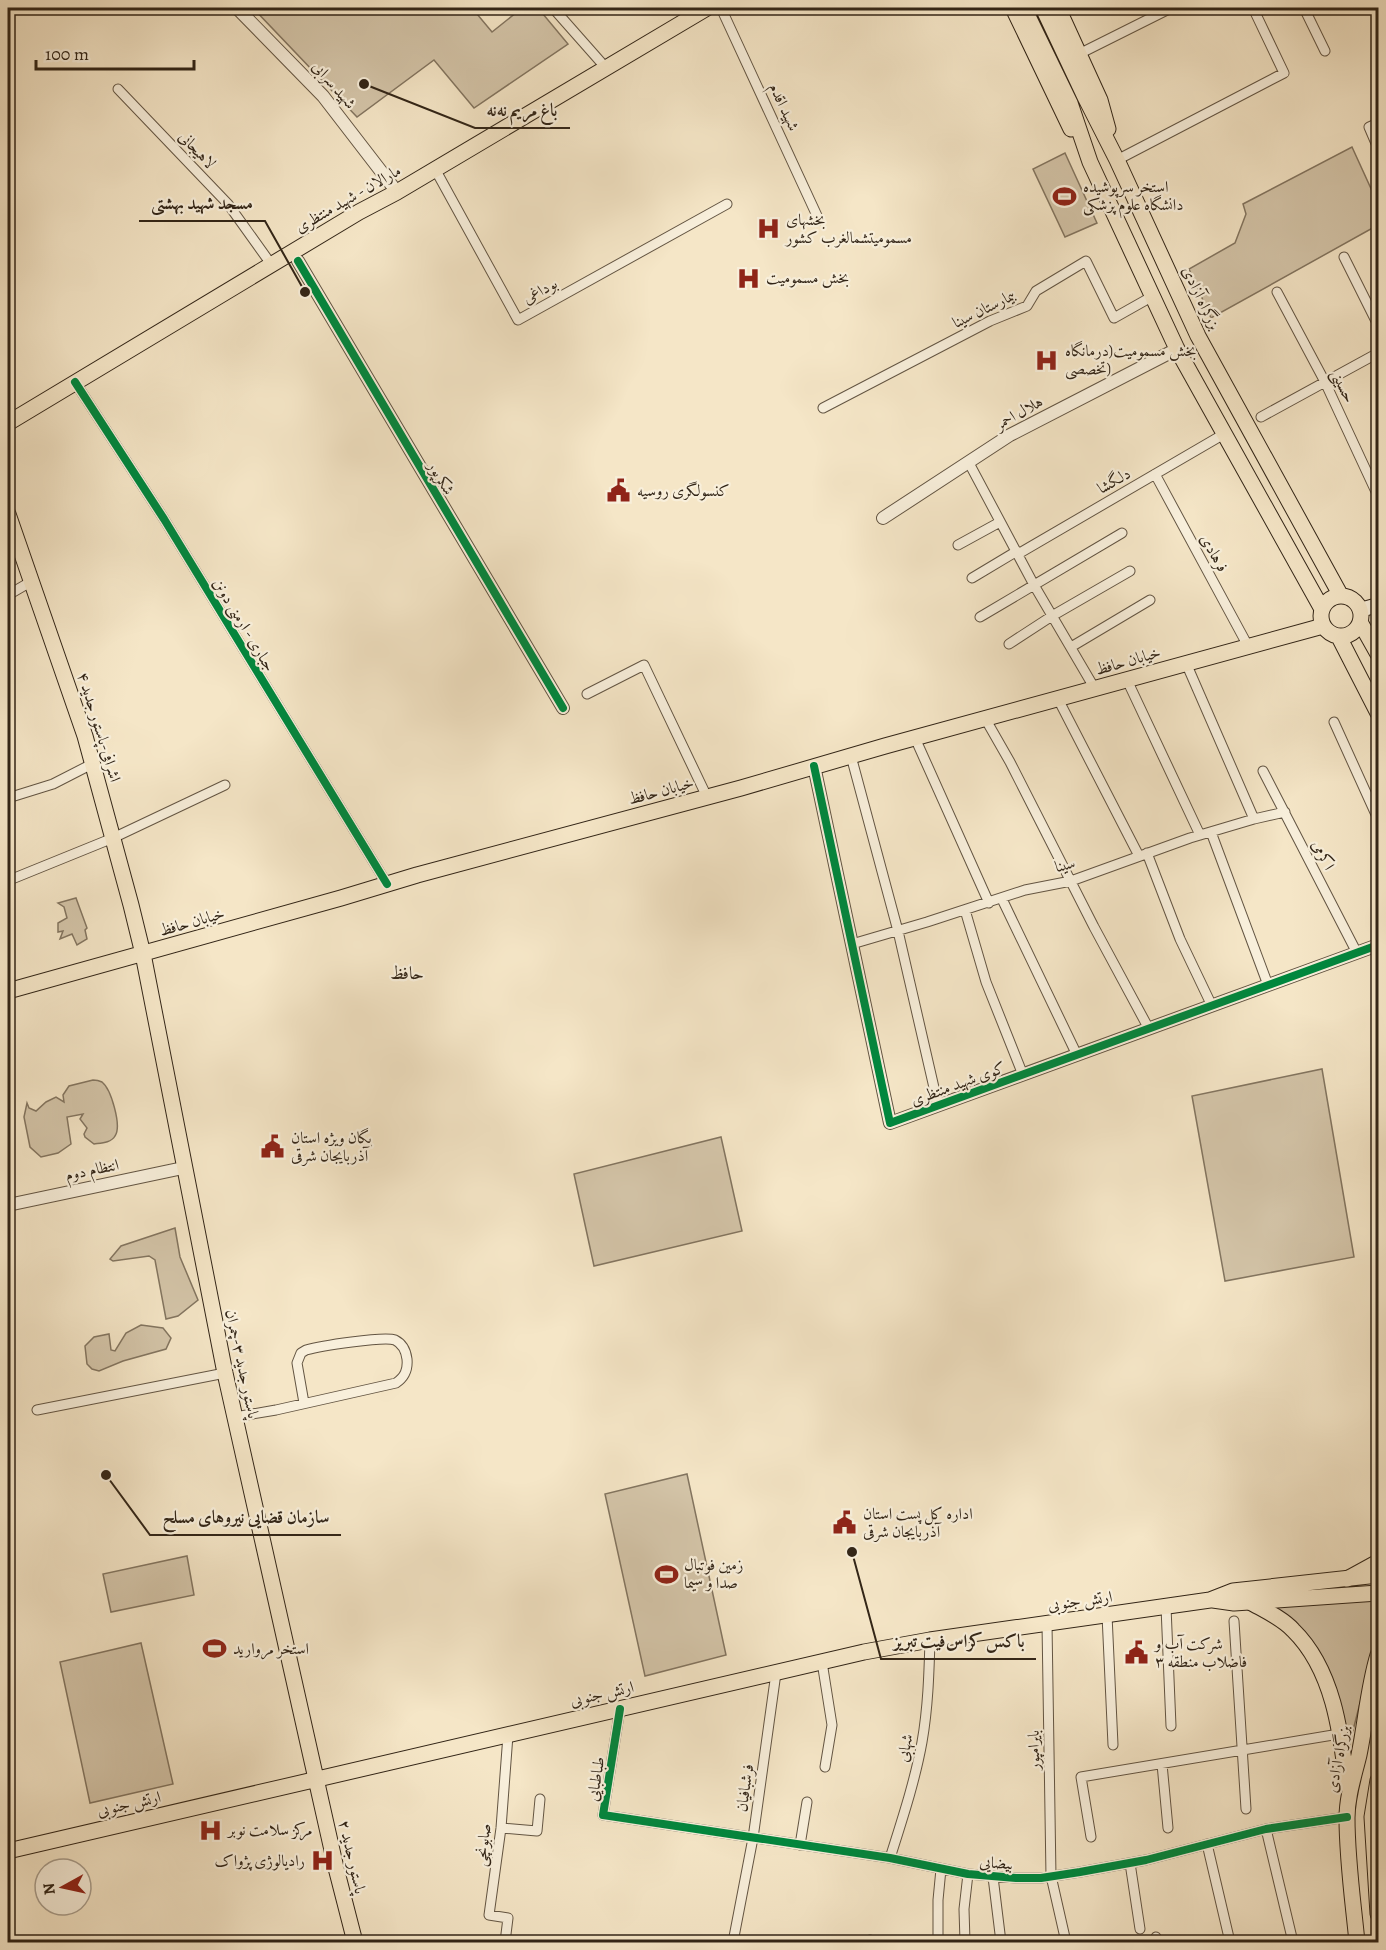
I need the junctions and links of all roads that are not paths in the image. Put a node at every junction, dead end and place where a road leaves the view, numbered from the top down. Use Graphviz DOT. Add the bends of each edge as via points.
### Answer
graph roads {
  1 [pos="237,8"];
  2 [pos="553,8"];
  3 [pos="707,8"];
  4 [pos="720,8"];
  5 [pos="1013,8"];
  6 [pos="1024,8"];
  7 [pos="1043,8"];
  8 [pos="1058,8"];
  9 [pos="1171,8"];
  10 [pos="1252,8"];
  11 [pos="1304,8"];
  12 [pos="1325,51"];
  13 [pos="1079,54"];
  14 [pos="606,68"];
  15 [pos="118,89"];
  16 [pos="1378,123"];
  17 [pos="1378,147"];
  18 [pos="1117,160"];
  19 [pos="1090,162"];
  20 [pos="435,169"];
  21 [pos="397,192"];
  22 [pos="727,204"];
  23 [pos="819,220"];
  24 [pos="1344,258"];
  25 [pos="298,261"];
  26 [pos="271,264"];
  27 [pos="1277,292"];
  28 [pos="1153,296"];
  29 [pos="1378,325"];
  30 [pos="1178,349"];
  31 [pos="1378,353"];
  32 [pos="75,382"];
  33 [pos="1325,382"];
  34 [pos="823,408"];
  35 [pos="1261,417"];
  36 [pos="8,423"];
  37 [pos="1224,434"];
  38 [pos="969,463"];
  39 [pos="1155,474"];
  40 [pos="1378,495"];
  41 [pos="8,514"];
  42 [pos="883,518"];
  43 [pos="1000,522"];
  44 [pos="1122,533"];
  45 [pos="958,545"];
  46 [pos="1017,552"];
  47 [pos="1131,571"];
  48 [pos="972,578"];
  49 [pos="32,582"];
  50 [pos="1034,585"];
  51 [pos="8,595"];
  52 [pos="1341,596"];
  53 [pos="1150,600"];
  54 [pos="1378,605"];
  55 [pos="1322,609"];
  56 [pos="1052,616"];
  57 [pos="1360,616"];
  58 [pos="980,617"];
  59 [pos="1323,626"];
  60 [pos="1340,637"];
  61 [pos="1009,644"];
  62 [pos="1248,646"];
  63 [pos="1071,647"];
  64 [pos="1378,654"];
  65 [pos="1186,663"];
  66 [pos="1127,680"];
  67 [pos="1095,689"];
  68 [pos="587,694"];
  69 [pos="1058,699"];
  70 [pos="563,708"];
  71 [pos="1378,713"];
  72 [pos="986,720"];
  73 [pos="1334,723"];
  74 [pos="915,738"];
  75 [pos="851,756"];
  76 [pos="92,764"];
  77 [pos="814,766"];
  78 [pos="1263,771"];
  79 [pos="225,785"];
  80 [pos="707,797"];
  81 [pos="8,798"];
  82 [pos="1285,812"];
  83 [pos="1254,819"];
  84 [pos="1378,819"];
  85 [pos="1211,832"];
  86 [pos="1200,835"];
  87 [pos="113,838"];
  88 [pos="1143,854"];
  89 [pos="12,879"];
  90 [pos="1071,881"];
  91 [pos="387,884"];
  92 [pos="1002,898"];
  93 [pos="989,903"];
  94 [pos="965,910"];
  95 [pos="898,931"];
  96 [pos="852,944"];
  97 [pos="1378,945"];
  98 [pos="1357,953"];
  99 [pos="143,954"];
  100 [pos="1268,985"];
  101 [pos="8,991"];
  102 [pos="1212,1006"];
  103 [pos="1149,1029"];
  104 [pos="1077,1055"];
  105 [pos="1023,1075"];
  106 [pos="938,1105"];
  107 [pos="183,1168"];
  108 [pos="8,1205"];
  109 [pos="225,1373"];
  110 [pos="304,1403"];
  111 [pos="38,1410"];
  112 [pos="235,1417"];
  113 [pos="1378,1562"];
  114 [pos="1378,1575"];
  115 [pos="1347,1579"];
  116 [pos="1378,1593"];
  117 [pos="1210,1600"];
  118 [pos="1250,1602"];
  119 [pos="1166,1607"];
  120 [pos="1107,1615"];
  121 [pos="1234,1621"];
  122 [pos="1047,1624"];
  123 [pos="930,1640"];
  124 [pos="1378,1655"];
  125 [pos="822,1662"];
  126 [pos="776,1672"];
  127 [pos="1378,1690"];
  128 [pos="620,1709"];
  129 [pos="1171,1726"];
  130 [pos="1339,1734"];
  131 [pos="508,1735"];
  132 [pos="1113,1745"];
  133 [pos="1241,1751"];
  134 [pos="1359,1753"];
  135 [pos="1162,1764"];
  136 [pos="825,1767"];
  137 [pos="1378,1779"];
  138 [pos="316,1780"];
  139 [pos="1349,1797"];
  140 [pos="540,1799"];
  141 [pos="807,1802"];
  142 [pos="1246,1809"];
  143 [pos="1347,1817"];
  144 [pos="641,1821"];
  145 [pos="501,1828"];
  146 [pos="1168,1828"];
  147 [pos="1266,1829"];
  148 [pos="753,1838"];
  149 [pos="1091,1838"];
  150 [pos="1207,1844"];
  151 [pos="800,1845"];
  152 [pos="8,1851"];
  153 [pos="890,1858"];
  154 [pos="1130,1863"];
  155 [pos="941,1869"];
  156 [pos="968,1874"];
  157 [pos="1051,1876"];
  158 [pos="993,1877"];
  159 [pos="1378,1914"];
  160 [pos="1140,1929"];
  161 [pos="355,1942"];
  162 [pos="505,1942"];
  163 [pos="733,1942"];
  164 [pos="938,1942"];
  165 [pos="964,1942"];
  166 [pos="1001,1942"];
  167 [pos="1066,1942"];
  168 [pos="1230,1942"];
  169 [pos="1293,1942"];
  170 [pos="1357,1942"];
  1 -- 21 [label="street, شهید سرابی" via="323,96"];
  2 -- 14 [label="street"];
  3 -- 14 [label="main road, مارالان - شهید منتظری"];
  4 -- 23 [label="street, شهید اقدم"];
  5 -- 19 [label="main road"];
  6 -- 19 [label="main road" via="1070,103"];
  7 -- 18 [label="main road, بزرگراه آزادی"];
  8 -- 13 [label="main road"];
  9 -- 13 [label="street"];
  10 -- 18 [label="street" via="1284,73"];
  11 -- 12 [label="street"];
  13 -- 18 [label="main road" via="1100,100"];
  14 -- 20 [label="main road, مارالان - شهید منتظری"];
  15 -- 26 [label="street, لاهیجانی" via="228,204"];
  16 -- 17 [label="street" via="1369,127"];
  18 -- 52 [label="main road, بزرگراه آزادی" via="1198,336"];
  19 -- 28 [label="main road"];
  20 -- 21 [label="main road, مارالان - شهید منتظری"];
  20 -- 22 [label="street, بوداغی" via="518,320"];
  21 -- 26 [label="main road, مارالان - شهید منتظری"];
  24 -- 29 [label="street"];
  25 -- 70 [label="street, شکرپور"];
  26 -- 32 [label="main road, مارالان - شهید منتظری"];
  27 -- 33 [label="street, حسینی"];
  28 -- 30 [label="main road"];
  28 -- 34 [label="street, بیمارستان سینا" via="1114,318 1086,261 1036,291 1027,306 990,321"];
  30 -- 37 [label="main road"];
  30 -- 38 [label="street, هلال احمر" via="1010,435"];
  31 -- 33 [label="street"];
  32 -- 36 [label="main road, مارالان - شهید منتظری"];
  32 -- 91 [label="street, جباری - ارمنی دونن" via="164,519"];
  33 -- 35 [label="street"];
  33 -- 40 [label="street, حسینی"];
  37 -- 39 [label="street, دلگشا"];
  37 -- 55 [label="main road"];
  38 -- 42 [label="street, هلال احمر"];
  38 -- 43 [label="street"];
  39 -- 46 [label="street, دلگشا"];
  39 -- 62 [label="street, فرهادی"];
  41 -- 49 [label="main road, اشرافی-پاستور جدید ۴"];
  43 -- 45 [label="street"];
  43 -- 46 [label="street"];
  44 -- 50 [label="street"];
  46 -- 48 [label="street, دلگشا"];
  46 -- 50 [label="street"];
  47 -- 56 [label="street"];
  49 -- 51 [label="street"];
  49 -- 76 [label="main road, اشرافی-پاستور جدید ۴"];
  50 -- 56 [label="street"];
  50 -- 58 [label="street"];
  52 -- 55 [label="main road" via="1329,600"];
  52 -- 57 [label="main road" via="1353,600"];
  53 -- 63 [label="street"];
  54 -- 57 [label="main road"];
  55 -- 59 [label="main road"];
  56 -- 61 [label="street"];
  56 -- 63 [label="street"];
  57 -- 60 [label="main road" via="1353,633"];
  57 -- 64 [label="main road"];
  59 -- 60 [label="main road"];
  59 -- 62 [label="main road, خیابان حافظ"];
  60 -- 71 [label="main road"];
  62 -- 65 [label="main road, خیابان حافظ"];
  63 -- 67 [label="street"];
  65 -- 66 [label="main road, خیابان حافظ"];
  65 -- 83 [label="street"];
  66 -- 67 [label="main road, خیابان حافظ"];
  66 -- 86 [label="street"];
  67 -- 69 [label="main road, خیابان حافظ"];
  68 -- 80 [label="street" via="644,665"];
  69 -- 72 [label="main road, خیابان حافظ"];
  69 -- 88 [label="street"];
  72 -- 74 [label="main road, خیابان حافظ"];
  72 -- 90 [label="street"];
  73 -- 84 [label="street"];
  74 -- 75 [label="main road, خیابان حافظ"];
  74 -- 93 [label="street"];
  75 -- 77 [label="main road, خیابان حافظ"];
  75 -- 95 [label="street"];
  76 -- 81 [label="street" via="53,784"];
  76 -- 87 [label="main road, اشرافی-پاستور جدید ۴"];
  77 -- 80 [label="main road, خیابان حافظ"];
  77 -- 96 [label="street, کوی شهید منتظری"];
  78 -- 82 [label="street, اکرمی"];
  79 -- 87 [label="street"];
  80 -- 91 [label="main road, خیابان حافظ"];
  82 -- 83 [label="street, سینا"];
  82 -- 98 [label="street, اکرمی"];
  83 -- 85 [label="street, سینا"];
  85 -- 86 [label="street, سینا"];
  85 -- 100 [label="street"];
  86 -- 88 [label="street, سینا"];
  87 -- 89 [label="street"];
  87 -- 99 [label="main road, اشرافی-پاستور جدید ۴"];
  88 -- 90 [label="street, سینا"];
  88 -- 102 [label="street"];
  90 -- 92 [label="street, سینا"];
  90 -- 103 [label="street"];
  91 -- 99 [label="main road, خیابان حافظ"];
  92 -- 93 [label="street, سینا"];
  92 -- 104 [label="street"];
  93 -- 94 [label="street, سینا"];
  94 -- 95 [label="street, سینا"];
  94 -- 105 [label="street" via="986,982"];
  95 -- 96 [label="street, سینا"];
  95 -- 106 [label="street"];
  96 -- 106 [label="street, کوی شهید منتظری" via="890,1123"];
  97 -- 98 [label="street, کوی شهید منتظری"];
  98 -- 100 [label="street, کوی شهید منتظری"];
  99 -- 101 [label="main road, خیابان حافظ"];
  99 -- 107 [label="main road, پاستور جدید ۳-چمران"];
  100 -- 102 [label="street, کوی شهید منتظری"];
  102 -- 103 [label="street, کوی شهید منتظری"];
  103 -- 104 [label="street, کوی شهید منتظری"];
  104 -- 105 [label="street, کوی شهید منتظری"];
  105 -- 106 [label="street, کوی شهید منتظری"];
  107 -- 108 [label="street, انتظام دوم"];
  107 -- 109 [label="main road, پاستور جدید ۳-چمران"];
  109 -- 111 [label="street"];
  109 -- 112 [label="main road, پاستور جدید ۳-چمران"];
  110 -- 110 [label="street" via="396,1383 407,1368 405,1350 398,1341 384,1338 306,1350 297,1363"];
  110 -- 112 [label="street"];
  112 -- 138 [label="main road, پاستور جدید ۳-چمران"];
  113 -- 115 [label="main road"];
  114 -- 115 [label="main road"];
  115 -- 117 [label="main road" via="1233,1591"];
  116 -- 118 [label="main road"];
  117 -- 118 [label="main road"];
  117 -- 119 [label="main road, ارتش جنوبی"];
  118 -- 130 [label="main road" via="1292,1628 1312,1651 1327,1683"];
  119 -- 120 [label="main road, ارتش جنوبی"];
  119 -- 129 [label="street"];
  120 -- 122 [label="main road, ارتش جنوبی"];
  120 -- 132 [label="street"];
  121 -- 133 [label="street"];
  122 -- 123 [label="main road, ارتش جنوبی"];
  122 -- 157 [label="street, بایرامپور"];
  123 -- 125 [label="main road, ارتش جنوبی"];
  123 -- 153 [label="street, شهابی" via="922,1743"];
  124 -- 134 [label="main road, بزرگراه آزادی"];
  125 -- 126 [label="main road, ارتش جنوبی"];
  125 -- 136 [label="street" via="832,1725"];
  126 -- 128 [label="main road, ارتش جنوبی"];
  126 -- 148 [label="street, فرشبافیان"];
  127 -- 134 [label="main road"];
  128 -- 131 [label="main road, ارتش جنوبی"];
  128 -- 144 [label="street, طباطبایی" via="603,1815"];
  130 -- 133 [label="street"];
  130 -- 139 [label="main road"];
  131 -- 138 [label="main road, ارتش جنوبی"];
  131 -- 145 [label="street, صابونچی"];
  133 -- 135 [label="street"];
  133 -- 142 [label="street"];
  134 -- 139 [label="main road, بزرگراه آزادی"];
  135 -- 146 [label="street"];
  135 -- 149 [label="street" via="1081,1777"];
  137 -- 159 [label="main road" via="1372,1817"];
  138 -- 152 [label="main road, ارتش جنوبی"];
  138 -- 161 [label="main road, پاستور جدید ۲"];
  139 -- 143 [label="main road, بزرگراه آزادی"];
  140 -- 145 [label="street" via="537,1831"];
  141 -- 151 [label="street"];
  143 -- 147 [label="street, بیضایی"];
  143 -- 170 [label="main road, بزرگراه آزادی"];
  144 -- 148 [label="street, بیضایی"];
  145 -- 162 [label="street, صابونچی" via="489,1915 508,1918"];
  147 -- 150 [label="street, بیضایی"];
  147 -- 169 [label="street"];
  148 -- 151 [label="street, بیضایی"];
  148 -- 163 [label="street, فرشبافیان"];
  150 -- 154 [label="street, بیضایی"];
  150 -- 168 [label="street"];
  151 -- 153 [label="street, بیضایی"];
  153 -- 155 [label="street, بیضایی"];
  154 -- 157 [label="street, بیضایی"];
  154 -- 160 [label="street"];
  155 -- 156 [label="street, بیضایی"];
  155 -- 164 [label="street"];
  156 -- 158 [label="street, بیضایی"];
  156 -- 165 [label="street"];
  157 -- 158 [label="street, بیضایی"];
  157 -- 167 [label="street, بایرامپور"];
  158 -- 166 [label="street"];
}
